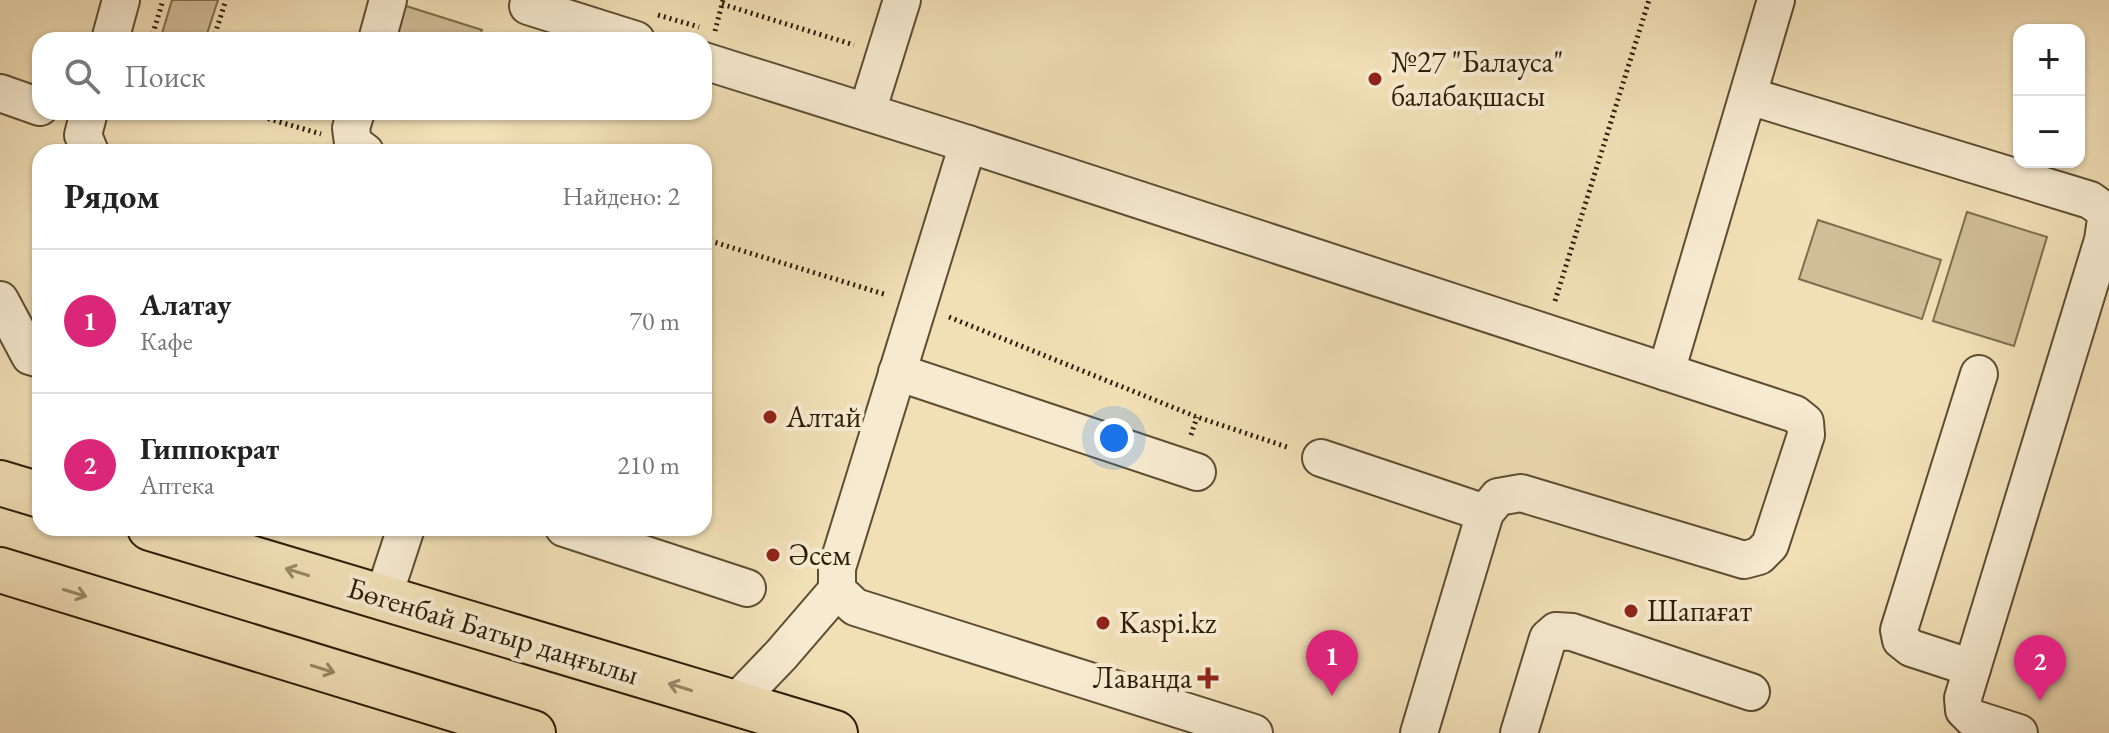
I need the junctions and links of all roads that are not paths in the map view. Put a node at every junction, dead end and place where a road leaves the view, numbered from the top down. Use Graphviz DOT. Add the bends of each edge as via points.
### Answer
graph roads {
  1 [pos="121,0"];
  2 [pos="388,0"];
  3 [pos="902,0"];
  4 [pos="1776,0"];
  5 [pos="522,2"];
  6 [pos="642,26"];
  7 [pos="112,32"];
  8 [pos="379,32"];
  9 [pos="712,64"];
  10 [pos="0,93"];
  11 [pos="1749,96"];
  12 [pos="32,104"];
  13 [pos="867,112"];
  14 [pos="968,144"];
  15 [pos="0,300"];
  16 [pos="32,357"];
  17 [pos="897,372"];
  18 [pos="1666,372"];
  19 [pos="1979,374"];
  20 [pos="1321,458"];
  21 [pos="1197,472"];
  22 [pos="0,483"];
  23 [pos="32,493"];
  24 [pos="1485,513"];
  25 [pos="177,536"];
  26 [pos="403,536"];
  27 [pos="588,536"];
  28 [pos="0,570"];
  29 [pos="747,588"];
  30 [pos="837,590"];
  31 [pos="383,598"];
  32 [pos="1972,668"];
  33 [pos="1751,692"];
  34 [pos="735,703"];
  35 [pos="533,733"];
  36 [pos="835,733"];
  37 [pos="1254,733"];
  38 [pos="1419,733"];
  39 [pos="1519,733"];
  40 [pos="2019,733"];
  1 -- 7 [label="lane"];
  2 -- 8 [label="lane"];
  3 -- 13 [label="lane"];
  4 -- 11 [label="lane"];
  5 -- 6 [label="lane"];
  9 -- 13 [label="lane"];
  10 -- 12 [label="lane"];
  11 -- 18 [label="lane"];
  11 -- 32 [label="lane" via="2090,200 2107,212 2103,240"];
  13 -- 14 [label="lane"];
  14 -- 17 [label="lane"];
  14 -- 18 [label="lane"];
  15 -- 16 [label="lane"];
  17 -- 21 [label="lane"];
  17 -- 30 [label="lane" via="837,568"];
  18 -- 24 [label="lane" via="1795,414 1805,422 1806,435 1770,545 1759,556 1744,560 1521,493 1498,497"];
  19 -- 32 [label="lane" via="1899,630 1911,648"];
  20 -- 24 [label="lane"];
  22 -- 23 [label="main road"];
  24 -- 38 [label="lane"];
  31 -- 25 [label="main road, Бөгенбай Батыр даңғылы, one-way"];
  26 -- 31 [label="lane"];
  27 -- 29 [label="lane"];
  28 -- 35 [label="main road, one-way"];
  30 -- 34 [label="lane"];
  30 -- 37 [label="lane" via="855,607"];
  34 -- 31 [label="main road, Бөгенбай Батыр даңғылы, one-way"];
  32 -- 40 [label="lane" via="1964,710 1972,718"];
  33 -- 39 [label="lane" via="1556,631 1548,638"];
  34 -- 36 [label="main road, Бөгенбай Батыр даңғылы"];
}
